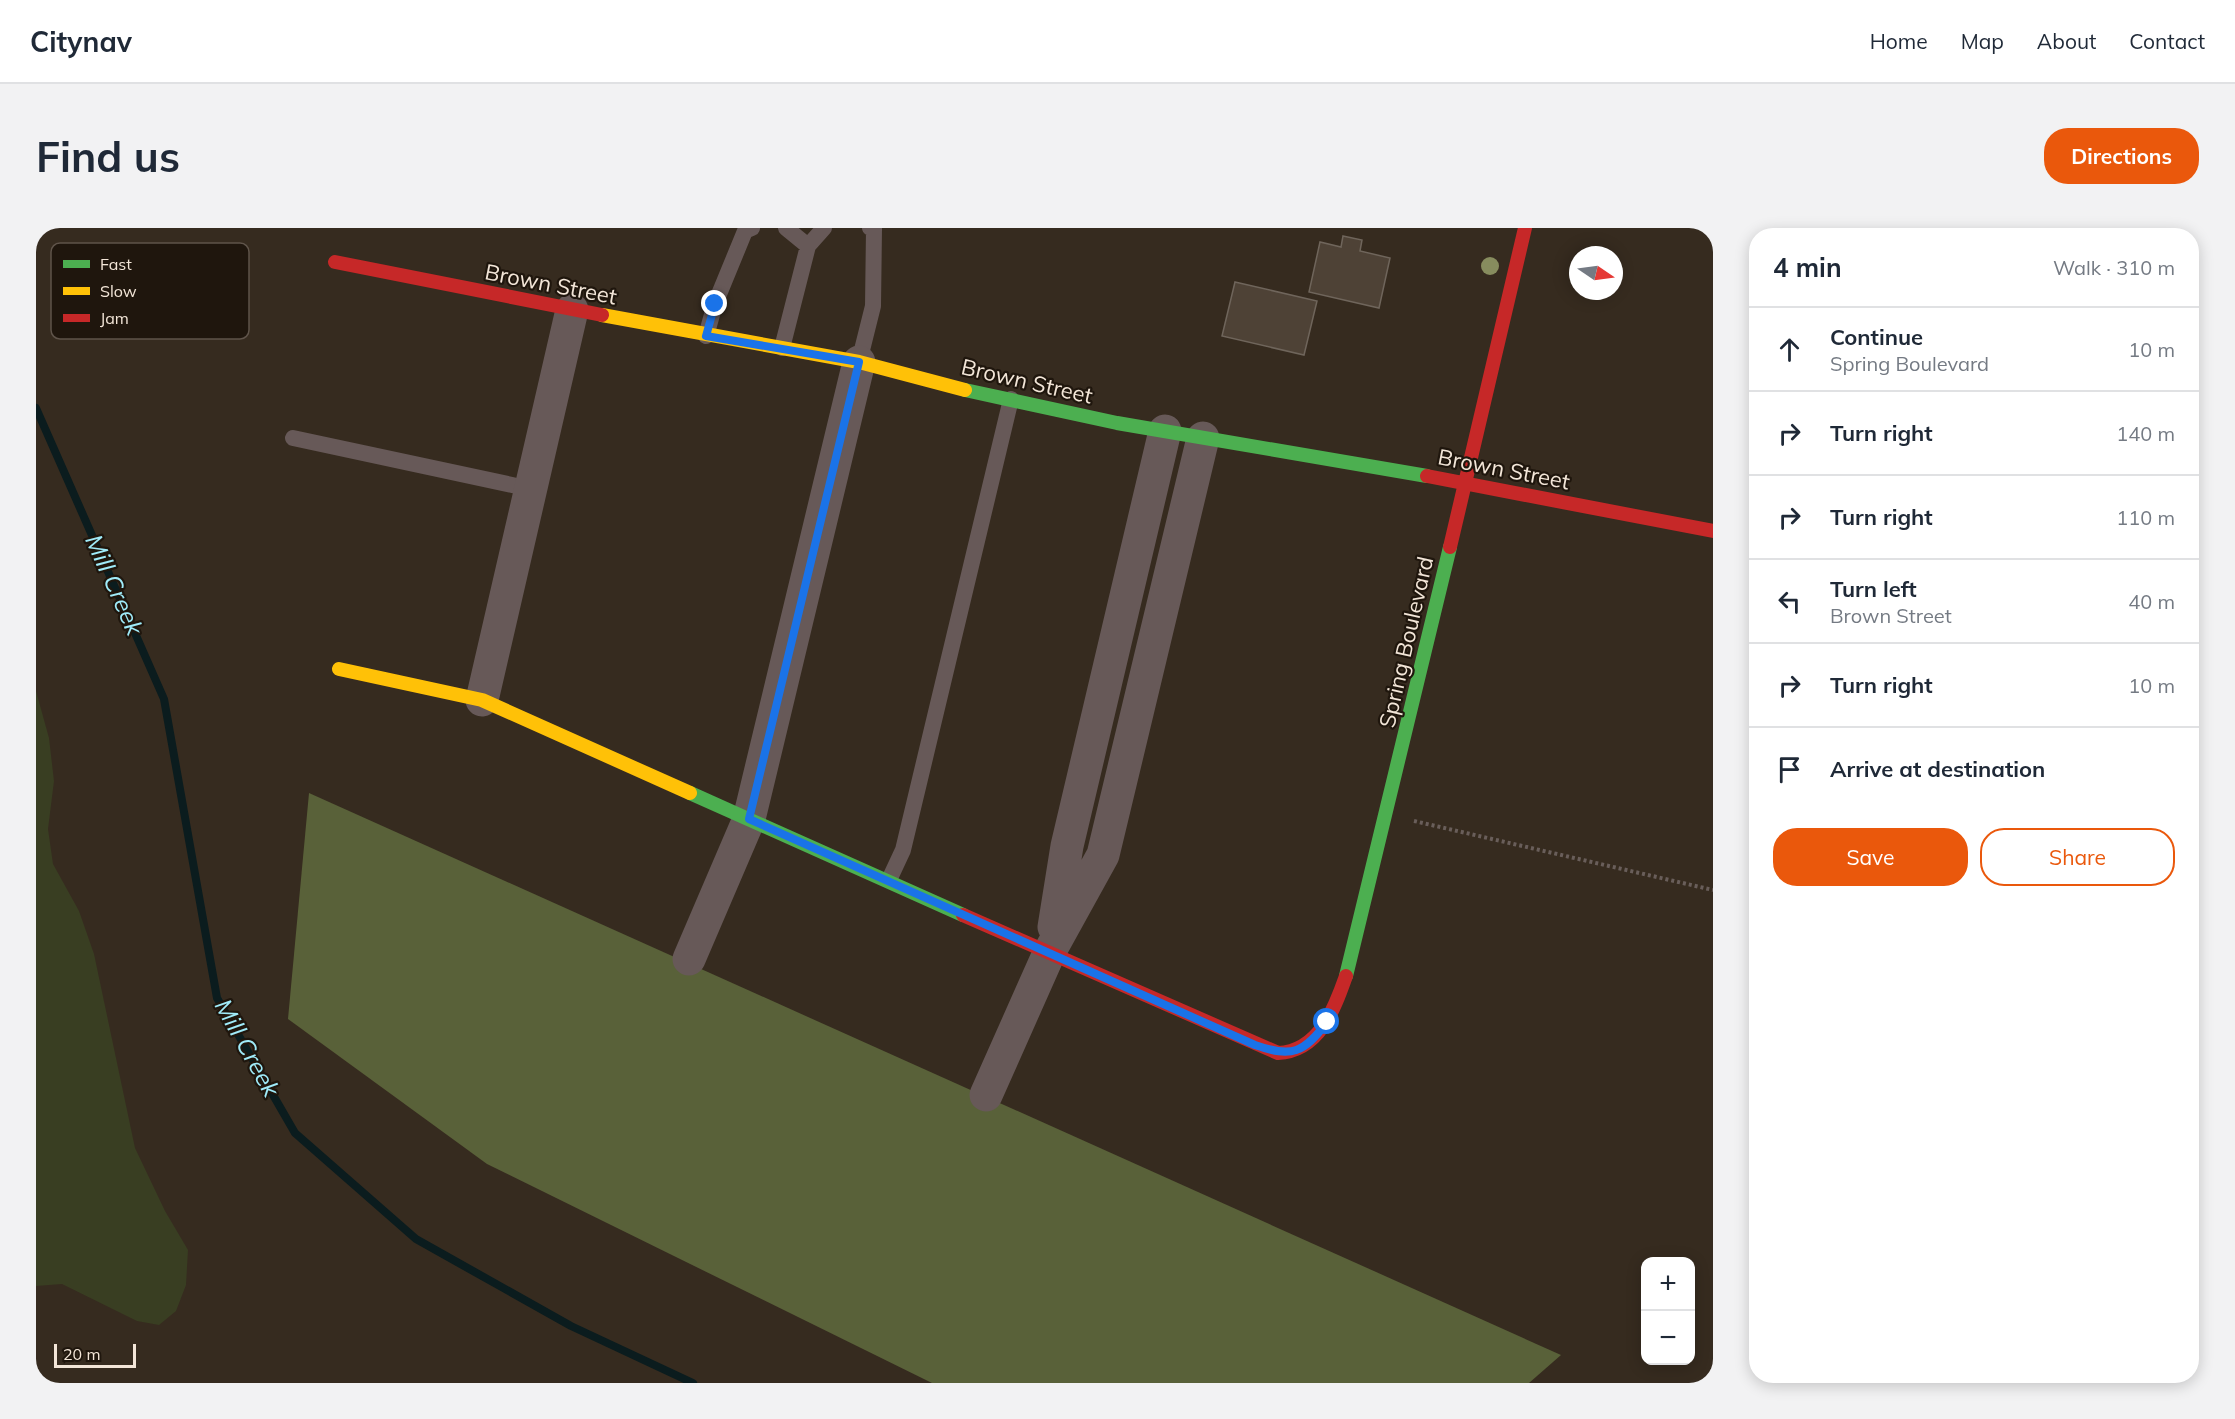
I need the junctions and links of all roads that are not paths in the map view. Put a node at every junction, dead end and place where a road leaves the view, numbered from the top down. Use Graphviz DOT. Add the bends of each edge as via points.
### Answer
graph roads {
  1 [pos="752,228"];
  2 [pos="786,228"];
  3 [pos="824,228"];
  4 [pos="870,228"];
  5 [pos="1525,228"];
  6 [pos="808,246"];
  7 [pos="335,262"];
  8 [pos="572,310"];
  9 [pos="706,336"];
  10 [pos="782,348"];
  11 [pos="859,362"];
  12 [pos="1011,399"];
  13 [pos="1165,432"];
  14 [pos="293,438"];
  15 [pos="1203,438"];
  16 [pos="1466,482"];
  17 [pos="531,489"];
  18 [pos="1713,531"];
  19 [pos="339,669"];
  20 [pos="482,700"];
  21 [pos="749,819"];
  22 [pos="889,880"];
  23 [pos="1050,951"];
  24 [pos="689,959"];
  25 [pos="986,1095"];
  1 -- 9 [label="lane" via="745,231"];
  2 -- 6 [label="lane"];
  3 -- 6 [label="lane"];
  4 -- 11 [label="lane" via="874,229 873,306"];
  5 -- 16 [label="street, Spring Boulevard"];
  6 -- 10 [label="lane"];
  7 -- 8 [label="street, Brown Street"];
  8 -- 9 [label="street, Brown Street"];
  8 -- 17 [label="street"];
  9 -- 10 [label="street, Brown Street"];
  10 -- 11 [label="street, Brown Street"];
  11 -- 12 [label="street, Brown Street"];
  11 -- 21 [label="street"];
  12 -- 13 [label="street, Brown Street"];
  12 -- 22 [label="lane" via="903,850"];
  13 -- 15 [label="street, Brown Street"];
  13 -- 23 [label="street" via="1067,846"];
  14 -- 17 [label="lane"];
  15 -- 16 [label="street, Brown Street"];
  15 -- 23 [label="street" via="1103,855"];
  16 -- 18 [label="street, Brown Street"];
  16 -- 23 [label="street, Spring Boulevard" via="1360,930 1343,985 1327,1022 1314,1040 1298,1051 1279,1053 1255,1045"];
  17 -- 20 [label="street"];
  19 -- 20 [label="street"];
  20 -- 21 [label="street"];
  21 -- 22 [label="street"];
  21 -- 24 [label="street"];
  22 -- 23 [label="street"];
  23 -- 25 [label="street"];
}
